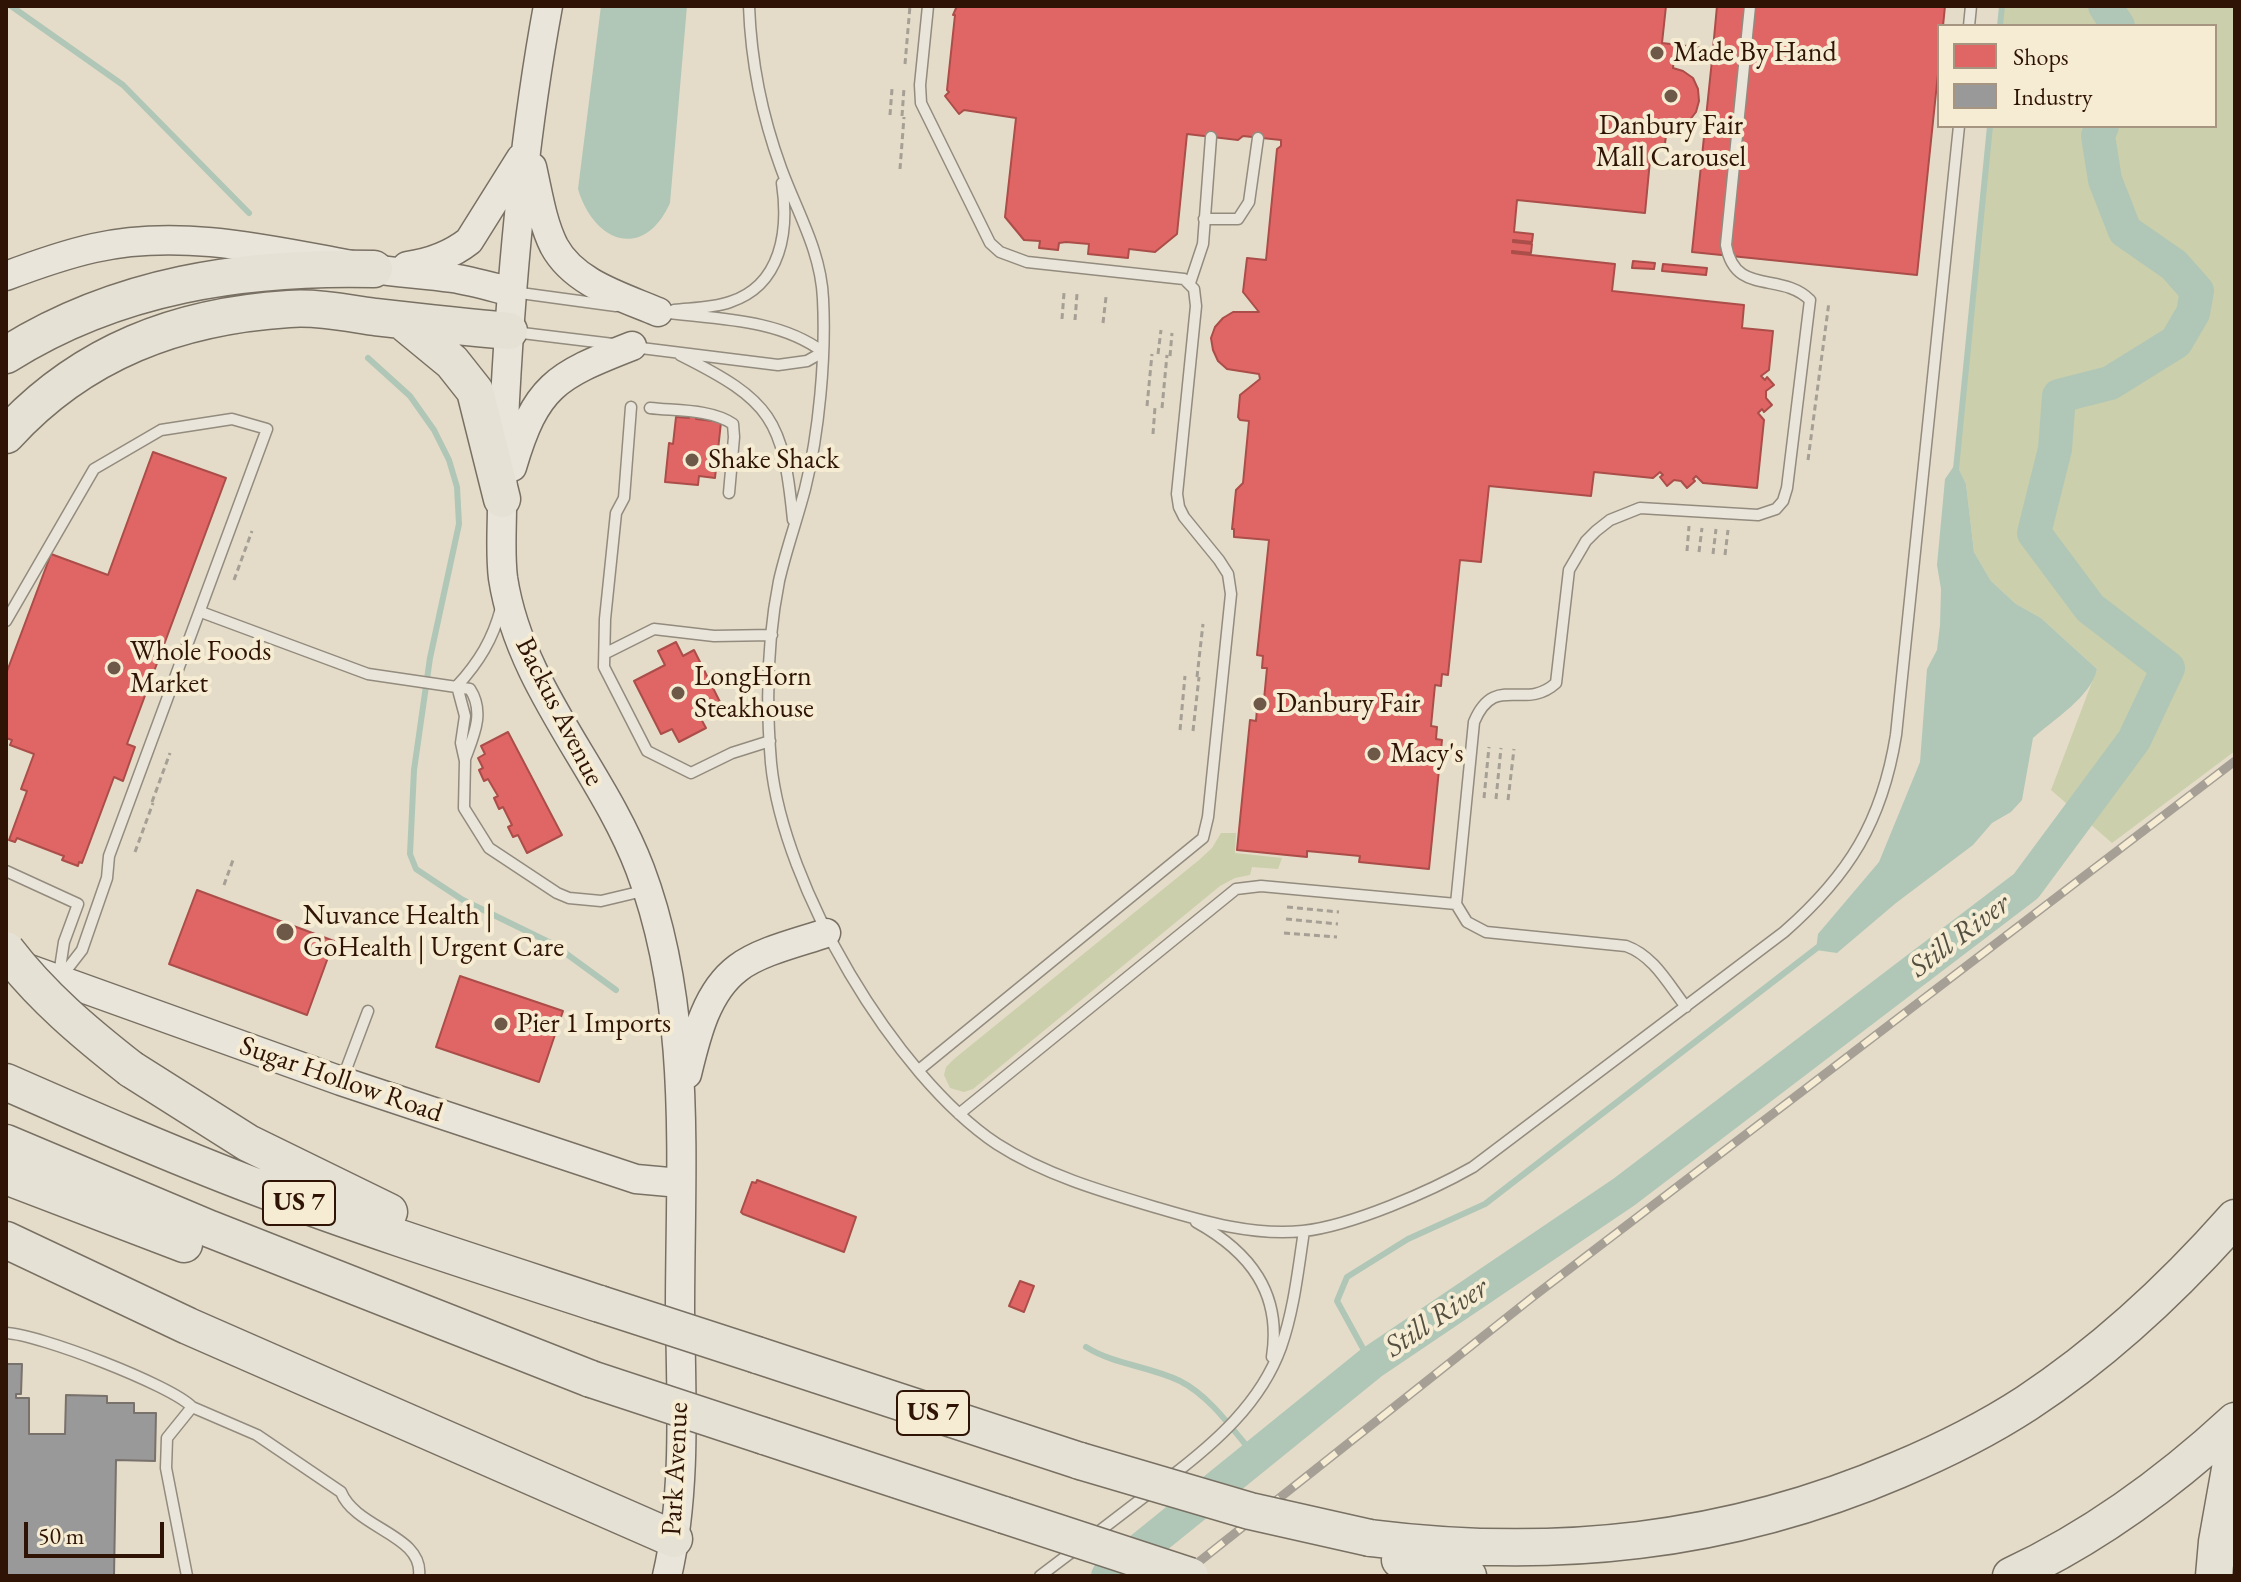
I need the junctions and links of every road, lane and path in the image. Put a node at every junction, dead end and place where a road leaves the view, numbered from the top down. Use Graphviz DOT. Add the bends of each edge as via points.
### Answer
graph roads {
  1 [pos="548,6"];
  2 [pos="749,6"];
  3 [pos="910,6"];
  4 [pos="928,6"];
  5 [pos="1750,6"];
  6 [pos="905,64"];
  7 [pos="892,89"];
  8 [pos="890,115"];
  9 [pos="904,117"];
  10 [pos="1959,128"];
  11 [pos="1211,137"];
  12 [pos="1258,138"];
  13 [pos="527,149"];
  14 [pos="780,165"];
  15 [pos="900,169"];
  16 [pos="1204,219"];
  17 [pos="374,269"];
  18 [pos="6,276"];
  19 [pos="1190,283"];
  20 [pos="512,292"];
  21 [pos="1064,293"];
  22 [pos="1077,294"];
  23 [pos="1106,297"];
  24 [pos="1829,302"];
  25 [pos="658,312"];
  26 [pos="1062,319"];
  27 [pos="401,320"];
  28 [pos="1075,320"];
  29 [pos="1103,323"];
  30 [pos="1161,330"];
  31 [pos="509,331"];
  32 [pos="1172,333"];
  33 [pos="632,346"];
  34 [pos="671,351"];
  35 [pos="823,352"];
  36 [pos="1152,354"];
  37 [pos="1158,354"];
  38 [pos="6,355"];
  39 [pos="1147,406"];
  40 [pos="631,407"];
  41 [pos="1155,407"];
  42 [pos="650,408"];
  43 [pos="1162,408"];
  44 [pos="1153,434"];
  45 [pos="6,435"];
  46 [pos="1808,460"];
  47 [pos="729,493"];
  48 [pos="502,499"];
  49 [pos="1689,526"];
  50 [pos="1702,528"];
  51 [pos="794,529"];
  52 [pos="1716,529"];
  53 [pos="1728,530"];
  54 [pos="252,531"];
  55 [pos="1687,551"];
  56 [pos="1699,552"];
  57 [pos="1713,554"];
  58 [pos="1725,555"];
  59 [pos="234,580"];
  60 [pos="506,590"];
  61 [pos="201,612"];
  62 [pos="6,621"];
  63 [pos="1203,624"];
  64 [pos="772,635"];
  65 [pos="606,653"];
  66 [pos="1185,676"];
  67 [pos="457,686"];
  68 [pos="1180,730"];
  69 [pos="1193,731"];
  70 [pos="770,741"];
  71 [pos="1489,747"];
  72 [pos="1501,748"];
  73 [pos="1514,749"];
  74 [pos="170,753"];
  75 [pos="465,761"];
  76 [pos="1484,798"];
  77 [pos="1496,799"];
  78 [pos="1508,800"];
  79 [pos="135,852"];
  80 [pos="233,860"];
  81 [pos="6,871"];
  82 [pos="224,885"];
  83 [pos="648,890"];
  84 [pos="1456,904"];
  85 [pos="1287,907"];
  86 [pos="1339,912"];
  87 [pos="1286,919"];
  88 [pos="1338,924"];
  89 [pos="826,933"];
  90 [pos="1284,933"];
  91 [pos="1337,937"];
  92 [pos="6,950"];
  93 [pos="6,960"];
  94 [pos="58,981"];
  95 [pos="1686,1007"];
  96 [pos="368,1011"];
  97 [pos="920,1069"];
  98 [pos="341,1081"];
  99 [pos="6,1082"];
  100 [pos="679,1106"];
  101 [pos="959,1114"];
  102 [pos="6,1143"];
  103 [pos="6,1176"];
  104 [pos="680,1183"];
  105 [pos="1183,1216"];
  106 [pos="2235,1218"];
  107 [pos="1304,1231"];
  108 [pos="6,1240"];
  109 [pos="600,1304"];
  110 [pos="6,1333"];
  111 [pos="681,1361"];
  112 [pos="1270,1372"];
  113 [pos="591,1379"];
  114 [pos="192,1407"];
  115 [pos="2235,1421"];
  116 [pos="2219,1446"];
  117 [pos="674,1539"];
  118 [pos="1364,1544"];
  119 [pos="187,1576"];
  120 [pos="419,1576"];
  121 [pos="667,1576"];
  122 [pos="1040,1576"];
  123 [pos="1190,1576"];
  124 [pos="1468,1576"];
  125 [pos="2011,1576"];
  126 [pos="2214,1576"];
  1 -- 13 [label="main road, Backus Avenue"];
  2 -- 14 [label="lane" via="756,77"];
  3 -- 6 [label="path"];
  4 -- 19 [label="lane" via="921,103 990,243 1027,262"];
  5 -- 84 [label="lane" via="1726,245 1734,269 1744,277 1794,289 1810,300 1783,501 1758,515 1640,508 1610,520 1586,541 1569,570 1556,683 1538,695 1488,700 1474,722"];
  7 -- 8 [label="path"];
  9 -- 15 [label="path"];
  10 -- 95 [label="lane" via="1896,735 1879,807 1853,859 1813,907"];
  11 -- 16 [label="lane"];
  12 -- 16 [label="lane" via="1249,202 1238,219"];
  13 -- 17 [label="main road" via="480,227 456,251 422,264"];
  13 -- 20 [label="main road, Backus Avenue"];
  13 -- 25 [label="main road" via="546,225 563,259 594,284"];
  14 -- 25 [label="lane" via="783,236 774,266 762,283 730,303"];
  14 -- 35 [label="lane" via="820,269"];
  16 -- 19 [label="lane" via="1203,244"];
  17 -- 18 [label="main road" via="247,247 148,241 96,248"];
  17 -- 20 [label="main road" via="453,278"];
  17 -- 38 [label="highway" via="288,269 157,289 68,320"];
  19 -- 97 [label="lane" via="1196,306 1177,494 1184,517 1228,574 1231,594 1207,829 1194,846"];
  20 -- 25 [label="lane"];
  20 -- 31 [label="main road, Backus Avenue"];
  21 -- 26 [label="path"];
  22 -- 28 [label="path"];
  23 -- 29 [label="path"];
  24 -- 46 [label="path"];
  25 -- 35 [label="lane" via="783,330"];
  27 -- 31 [label="highway"];
  27 -- 45 [label="highway" via="292,309 208,319 168,330 81,371"];
  27 -- 48 [label="highway" via="452,362 475,391"];
  30 -- 37 [label="path"];
  31 -- 33 [label="lane"];
  31 -- 48 [label="main road, Backus Avenue"];
  32 -- 43 [label="path"];
  33 -- 34 [label="lane"];
  33 -- 48 [label="main road" via="572,371 542,397 521,438"];
  34 -- 35 [label="lane" via="778,365 807,361"];
  34 -- 51 [label="lane" via="736,385 764,411 788,470"];
  35 -- 51 [label="lane" via="811,463"];
  36 -- 39 [label="path"];
  40 -- 65 [label="lane" via="624,498 616,513 605,619"];
  41 -- 44 [label="path"];
  42 -- 47 [label="lane" via="711,415 733,424"];
  48 -- 60 [label="main road, Backus Avenue"];
  49 -- 55 [label="path"];
  50 -- 56 [label="path"];
  51 -- 64 [label="lane"];
  52 -- 57 [label="path"];
  53 -- 58 [label="path"];
  54 -- 59 [label="path"];
  60 -- 67 [label="lane" via="488,644"];
  60 -- 83 [label="main road, Backus Avenue" via="527,659 622,829"];
  61 -- 62 [label="lane" via="267,429 232,419 161,430 94,469"];
  61 -- 67 [label="lane" via="368,674"];
  61 -- 94 [label="lane" via="109,856 107,878 82,950"];
  63 -- 69 [label="path"];
  64 -- 65 [label="lane" via="654,629"];
  64 -- 70 [label="lane"];
  65 -- 70 [label="lane" via="604,667 647,751 691,773"];
  66 -- 68 [label="path"];
  67 -- 75 [label="lane" via="465,716"];
  67 -- 75 [label="lane" via="470,689 479,714"];
  70 -- 89 [label="lane" via="784,823"];
  71 -- 76 [label="path"];
  72 -- 77 [label="path"];
  73 -- 78 [label="path"];
  74 -- 79 [label="path"];
  75 -- 83 [label="lane" via="464,808 489,848 569,898 601,901"];
  80 -- 82 [label="path"];
  81 -- 94 [label="lane" via="78,904"];
  83 -- 100 [label="main road, Backus Avenue" via="674,1005"];
  84 -- 95 [label="lane" via="1467,922 1486,932 1639,951"];
  84 -- 101 [label="lane" via="1261,886 1236,889"];
  85 -- 86 [label="path"];
  87 -- 88 [label="path"];
  89 -- 97 [label="lane"];
  89 -- 100 [label="main road" via="751,960 726,980 696,1037"];
  90 -- 91 [label="path"];
  92 -- 109 [label="highway, bridge" via="67,1016 131,1069 206,1118 338,1189"];
  93 -- 94 [label="main road, Sugar Hollow Road"];
  94 -- 98 [label="main road, Sugar Hollow Road"];
  95 -- 107 [label="lane" via="1473,1167 1364,1215"];
  96 -- 98 [label="lane"];
  97 -- 101 [label="lane"];
  98 -- 104 [label="main road, Sugar Hollow Road" via="636,1179"];
  99 -- 109 [label="highway, US 7" via="255,1186"];
  100 -- 104 [label="main road, Backus Avenue"];
  101 -- 105 [label="lane" via="1001,1146 1050,1171"];
  102 -- 113 [label="highway"];
  103 -- 113 [label="highway" via="223,1258"];
  104 -- 111 [label="main road, Backus Avenue"];
  105 -- 107 [label="lane" via="1246,1230"];
  105 -- 112 [label="lane" via="1239,1253 1264,1284 1274,1326"];
  106 -- 118 [label="highway" via="2153,1304 2073,1371 1975,1433 1867,1483 1761,1518 1651,1540 1475,1548"];
  107 -- 112 [label="lane" via="1289,1320"];
  108 -- 117 [label="highway" via="188,1326"];
  109 -- 118 [label="highway, US 7, bridge" via="1080,1461"];
  110 -- 114 [label="lane" via="48,1341 132,1375"];
  111 -- 117 [label="main road, Park Avenue"];
  112 -- 122 [label="lane" via="1217,1440"];
  113 -- 123 [label="highway, bridge"];
  114 -- 119 [label="lane" via="167,1438 166,1468"];
  114 -- 120 [label="lane" via="257,1435 320,1475 341,1492 346,1506 409,1547"];
  115 -- 116 [label="highway"];
  116 -- 125 [label="highway" via="2079,1540"];
  116 -- 126 [label="highway"];
  117 -- 121 [label="main road, Park Avenue"];
  118 -- 124 [label="highway"];
}
